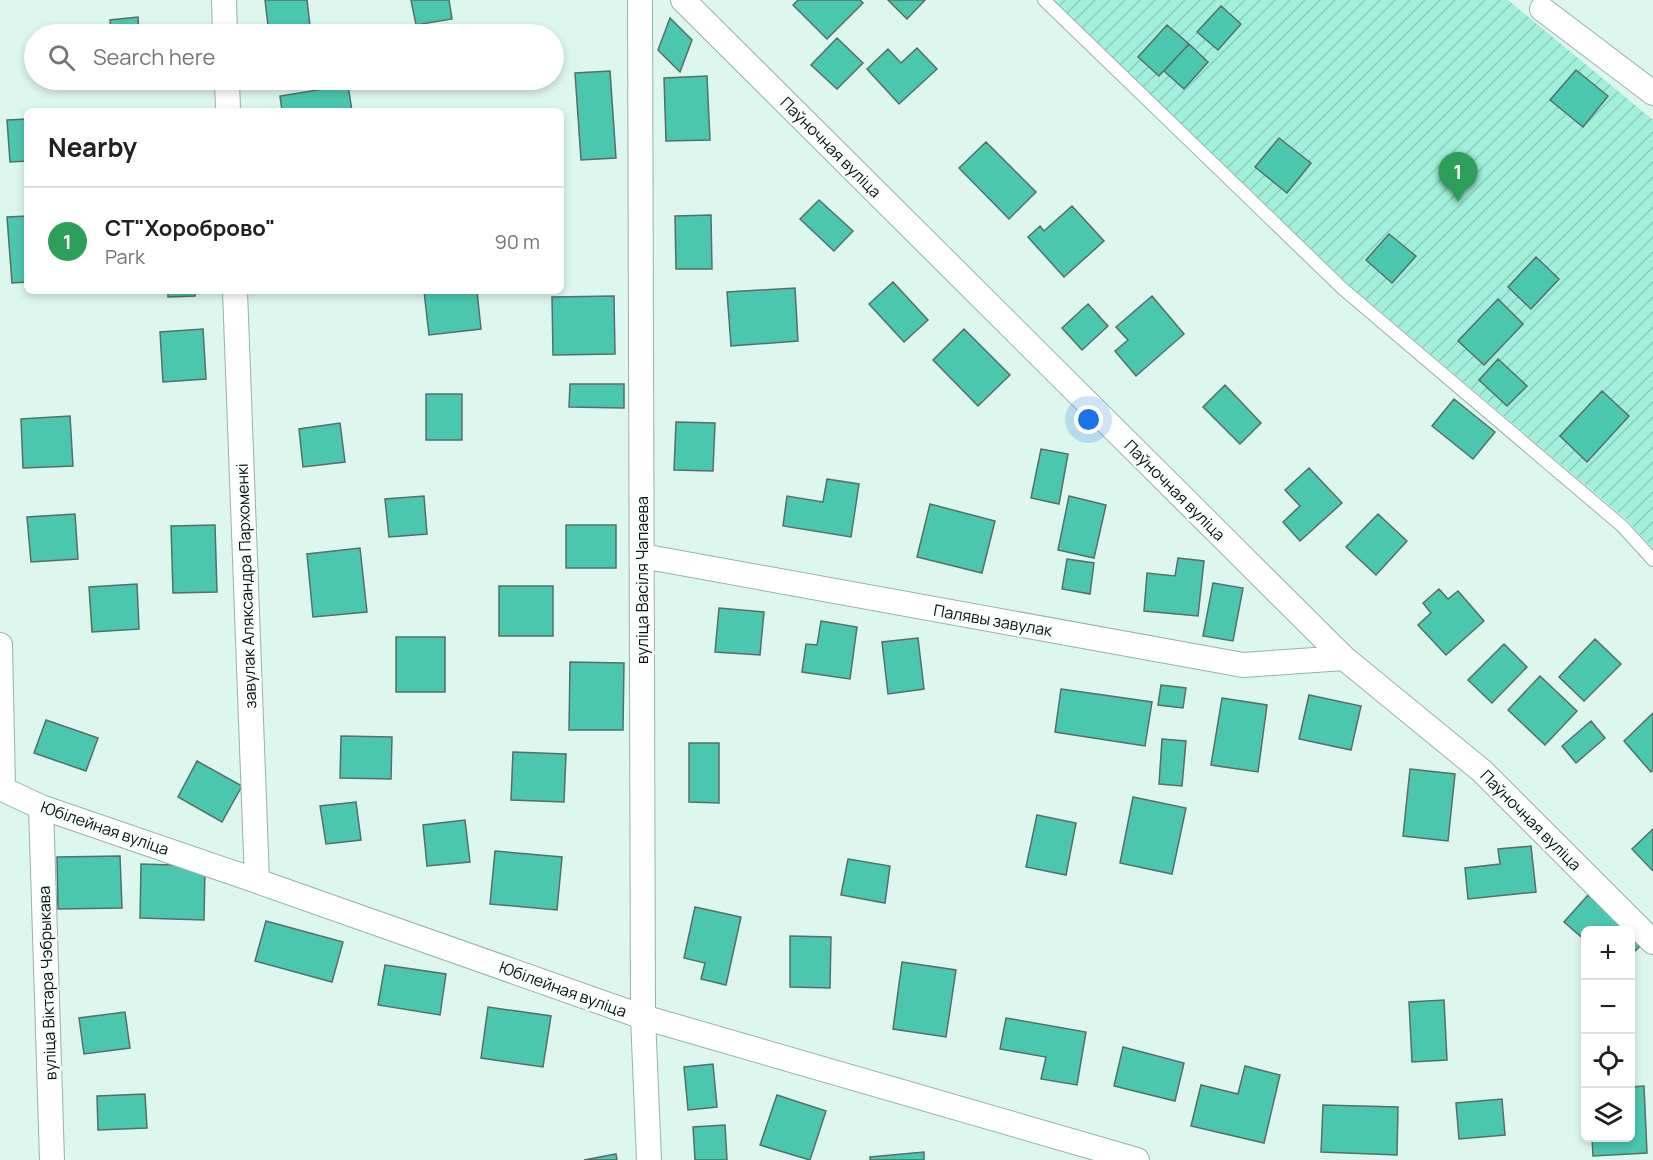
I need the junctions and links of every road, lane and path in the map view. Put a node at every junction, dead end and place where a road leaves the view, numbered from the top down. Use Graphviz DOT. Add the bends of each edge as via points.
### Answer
graph roads {
  1 [pos="224,0"];
  2 [pos="640,0"];
  3 [pos="683,0"];
  4 [pos="1044,0"];
  5 [pos="1542,9"];
  6 [pos="225,24"];
  7 [pos="227,90"];
  8 [pos="1653,93"];
  9 [pos="228,108"];
  10 [pos="235,294"];
  11 [pos="642,556"];
  12 [pos="1653,560"];
  13 [pos="0,645"];
  14 [pos="1344,658"];
  15 [pos="2,788"];
  16 [pos="41,807"];
  17 [pos="257,881"];
  18 [pos="1653,942"];
  19 [pos="643,1017"];
  20 [pos="52,1160"];
  21 [pos="649,1160"];
  22 [pos="1137,1160"];
  1 -- 6 [label="street"];
  2 -- 11 [label="street, вуліца Васіля Чапаева"];
  3 -- 14 [label="street, Паўночная вуліца"];
  4 -- 12 [label="lane" via="1343,289 1622,526"];
  5 -- 8 [label="street"];
  7 -- 9 [label="street"];
  10 -- 17 [label="street, завулак Аляксандра Пархоменкі"];
  11 -- 14 [label="street, Палявы завулак" via="1243,665"];
  11 -- 19 [label="street, вуліца Васіля Чапаева"];
  13 -- 15 [label="street"];
  14 -- 18 [label="street, Паўночная вуліца" via="1482,771"];
  15 -- 16 [label="street, Юбілейная вуліца"];
  16 -- 17 [label="street, Юбілейная вуліца"];
  16 -- 20 [label="street, вуліца Віктара Чэбрыкава"];
  17 -- 19 [label="street, Юбілейная вуліца"];
  19 -- 21 [label="street, вуліца Васіля Чапаева"];
  19 -- 22 [label="street, Юбілейная вуліца"];
}
